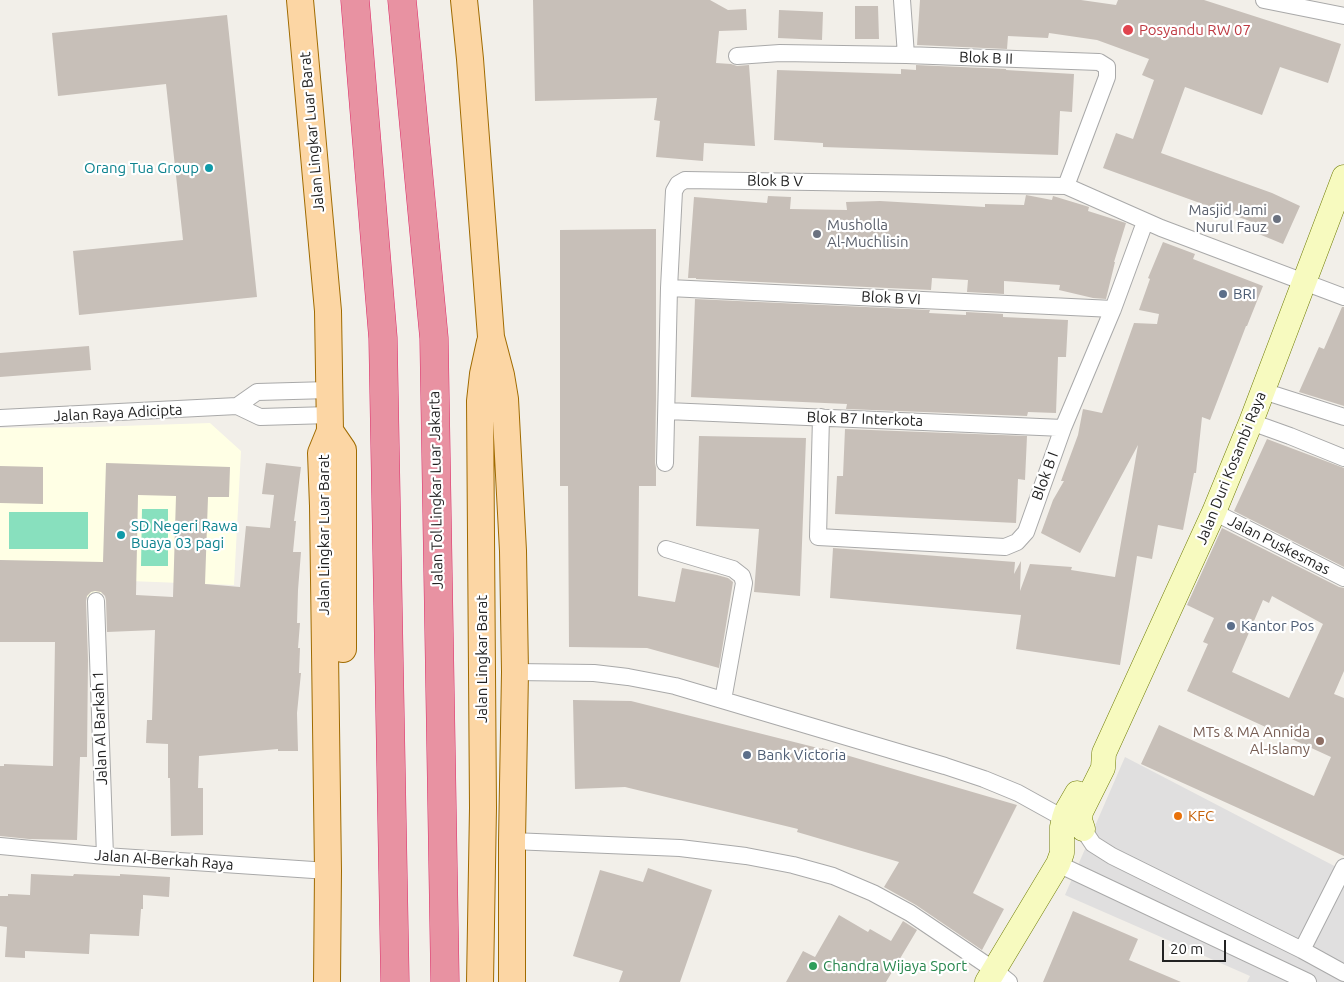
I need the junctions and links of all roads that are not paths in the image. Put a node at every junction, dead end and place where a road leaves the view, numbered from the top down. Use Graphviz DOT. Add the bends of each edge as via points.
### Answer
graph roads {
  1 [pos="300,0"];
  2 [pos="355,0"];
  3 [pos="402,0"];
  4 [pos="464,0"];
  5 [pos="902,0"];
  6 [pos="1264,0"];
  7 [pos="1344,16"];
  8 [pos="906,55"];
  9 [pos="737,56"];
  10 [pos="1344,177"];
  11 [pos="1066,186"];
  12 [pos="1146,222"];
  13 [pos="1304,282"];
  14 [pos="669,288"];
  15 [pos="1344,297"];
  16 [pos="1112,309"];
  17 [pos="491,336"];
  18 [pos="1263,391"];
  19 [pos="237,406"];
  20 [pos="667,411"];
  21 [pos="330,412"];
  22 [pos="821,417"];
  23 [pos="1344,417"];
  24 [pos="0,418"];
  25 [pos="1251,422"];
  26 [pos="1063,428"];
  27 [pos="1344,458"];
  28 [pos="665,463"];
  29 [pos="1214,512"];
  30 [pos="666,549"];
  31 [pos="1344,578"];
  32 [pos="96,601"];
  33 [pos="515,672"];
  34 [pos="722,700"];
  35 [pos="1076,820"];
  36 [pos="512,841"];
  37 [pos="0,846"];
  38 [pos="105,856"];
  39 [pos="1058,864"];
  40 [pos="1344,866"];
  41 [pos="328,871"];
  42 [pos="1302,950"];
  43 [pos="1344,973"];
  44 [pos="997,978"];
  45 [pos="327,982"];
  46 [pos="342,982"];
  47 [pos="395,982"];
  48 [pos="445,982"];
  49 [pos="480,982"];
  50 [pos="512,982"];
  51 [pos="1308,982"];
  1 -- 21 [label="main road, Jalan Lingkar Luar Barat" via="328,312"];
  2 -- 47 [label="highway" via="383,338"];
  3 -- 48 [label="highway, Jalan Tol Lingkar Luar Jakarta" via="434,338"];
  4 -- 17 [label="main road"];
  5 -- 8 [label="street"];
  6 -- 7 [label="street"];
  8 -- 9 [label="street, Blok B II" via="780,53"];
  8 -- 11 [label="street, Blok B II" via="1099,62 1106,67 1107,76"];
  10 -- 13 [label="main road, Jalan Duri Kosambi Raya"];
  11 -- 12 [label="street, Blok B V"];
  11 -- 14 [label="street, Blok B V" via="686,180 674,191"];
  12 -- 13 [label="street, Blok B V"];
  12 -- 16 [label="street, Blok B I"];
  13 -- 15 [label="street, Blok B V"];
  13 -- 18 [label="main road, Jalan Duri Kosambi Raya"];
  14 -- 16 [label="street, Blok B VI"];
  14 -- 20 [label="street, Blok B V"];
  16 -- 26 [label="street, Blok B I"];
  17 -- 33 [label="main road" via="506,399"];
  17 -- 49 [label="main road, Jalan Lingkar Barat" via="480,401 484,808"];
  18 -- 23 [label="street"];
  18 -- 25 [label="main road, Jalan Duri Kosambi Raya"];
  19 -- 21 [label="street, Jalan Raya Adicipta" via="260,417"];
  19 -- 21 [label="street" via="257,392"];
  19 -- 24 [label="street, Jalan Raya Adicipta"];
  20 -- 22 [label="street, Blok B7 Interkota"];
  20 -- 28 [label="street, Blok B V"];
  21 -- 41 [label="main road, Jalan Lingkar Luar Barat" via="321,453"];
  21 -- 46 [label="main road" via="343,450"];
  22 -- 26 [label="street, Blok B7 Interkota"];
  22 -- 26 [label="street, Blok B I" via="818,537 996,547 1011,545 1026,532"];
  25 -- 27 [label="street"];
  25 -- 29 [label="main road, Jalan Duri Kosambi Raya"];
  29 -- 31 [label="street, Jalan Puskesmas"];
  29 -- 35 [label="main road, Jalan Duri Kosambi Raya" via="1104,753 1093,763 1066,812"];
  30 -- 34 [label="street" via="733,569 742,576 744,583"];
  32 -- 38 [label="street, Jalan Al Barkah 1"];
  33 -- 34 [label="street" via="628,677"];
  33 -- 36 [label="main road"];
  34 -- 35 [label="street" via="984,779"];
  35 -- 39 [label="main road, Jalan Duri Kosambi Raya" via="1062,827 1062,853"];
  35 -- 42 [label="street" via="1094,844 1112,856"];
  36 -- 44 [label="street" via="680,848 746,856 834,876 910,913"];
  36 -- 50 [label="main road"];
  37 -- 38 [label="street, Jalan Al-Berkah Raya"];
  38 -- 41 [label="street, Jalan Al-Berkah Raya"];
  39 -- 44 [label="main road, Jalan Duri Kosambi Raya"];
  39 -- 51 [label="street"];
  40 -- 42 [label="street"];
  41 -- 45 [label="main road, Jalan Lingkar Luar Barat"];
  42 -- 43 [label="street"];
}
